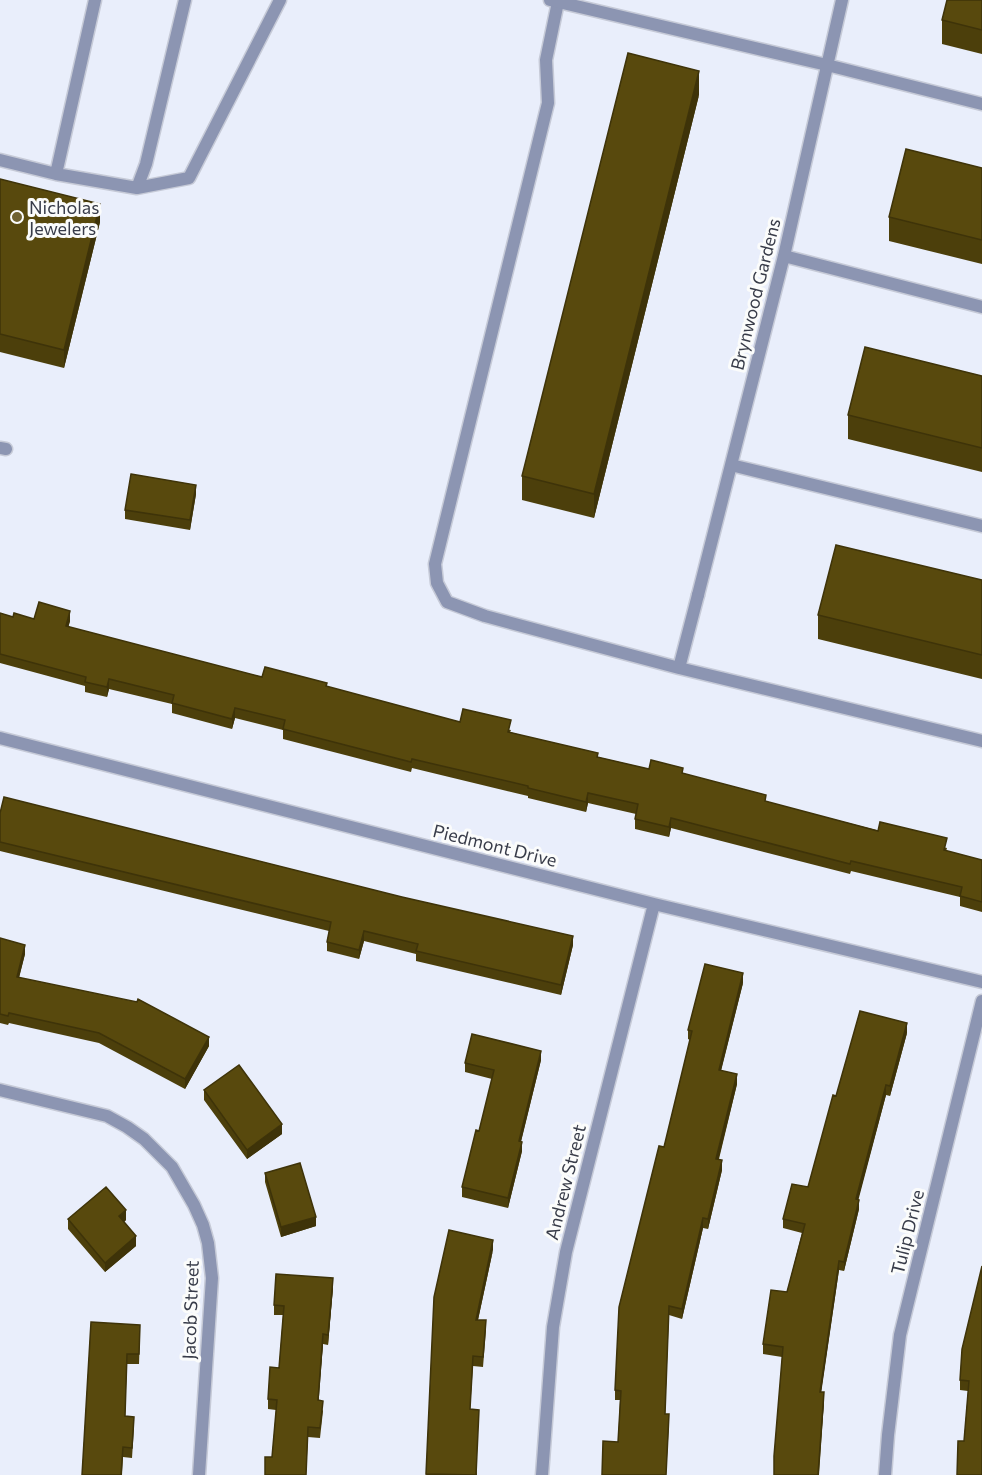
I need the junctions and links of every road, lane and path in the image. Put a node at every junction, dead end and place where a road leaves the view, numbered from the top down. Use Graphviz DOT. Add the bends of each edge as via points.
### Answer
graph roads {
  1 [pos="95,0"];
  2 [pos="186,0"];
  3 [pos="280,0"];
  4 [pos="842,0"];
  5 [pos="554,1"];
  6 [pos="827,65"];
  7 [pos="982,104"];
  8 [pos="0,160"];
  9 [pos="56,174"];
  10 [pos="137,188"];
  11 [pos="784,256"];
  12 [pos="982,307"];
  13 [pos="731,465"];
  14 [pos="982,526"];
  15 [pos="679,668"];
  16 [pos="0,738"];
  17 [pos="982,741"];
  18 [pos="654,904"];
  19 [pos="982,982"];
  20 [pos="982,1001"];
  21 [pos="0,1090"];
  22 [pos="199,1475"];
  23 [pos="542,1475"];
  24 [pos="885,1475"];
  1 -- 9 [label="street"];
  2 -- 10 [label="street"];
  3 -- 10 [label="street" via="189,178"];
  4 -- 6 [label="street, Brynwood Gardens"];
  5 -- 6 [label="street"];
  5 -- 15 [label="street" via="546,60 548,103 435,564 437,583 447,603"];
  6 -- 7 [label="street"];
  6 -- 11 [label="street, Brynwood Gardens"];
  8 -- 9 [label="street"];
  9 -- 10 [label="street"];
  11 -- 12 [label="street"];
  11 -- 13 [label="street, Brynwood Gardens"];
  13 -- 14 [label="street"];
  13 -- 15 [label="street, Brynwood Gardens"];
  15 -- 17 [label="street"];
  16 -- 18 [label="street, Piedmont Drive"];
  18 -- 19 [label="street, Piedmont Drive"];
  18 -- 23 [label="street, Andrew Street" via="566,1252 553,1327"];
  20 -- 24 [label="street, Tulip Drive" via="900,1335"];
  21 -- 22 [label="street, Jacob Street" via="107,1116 127,1127 172,1167 194,1205 208,1243 212,1278"];
}
